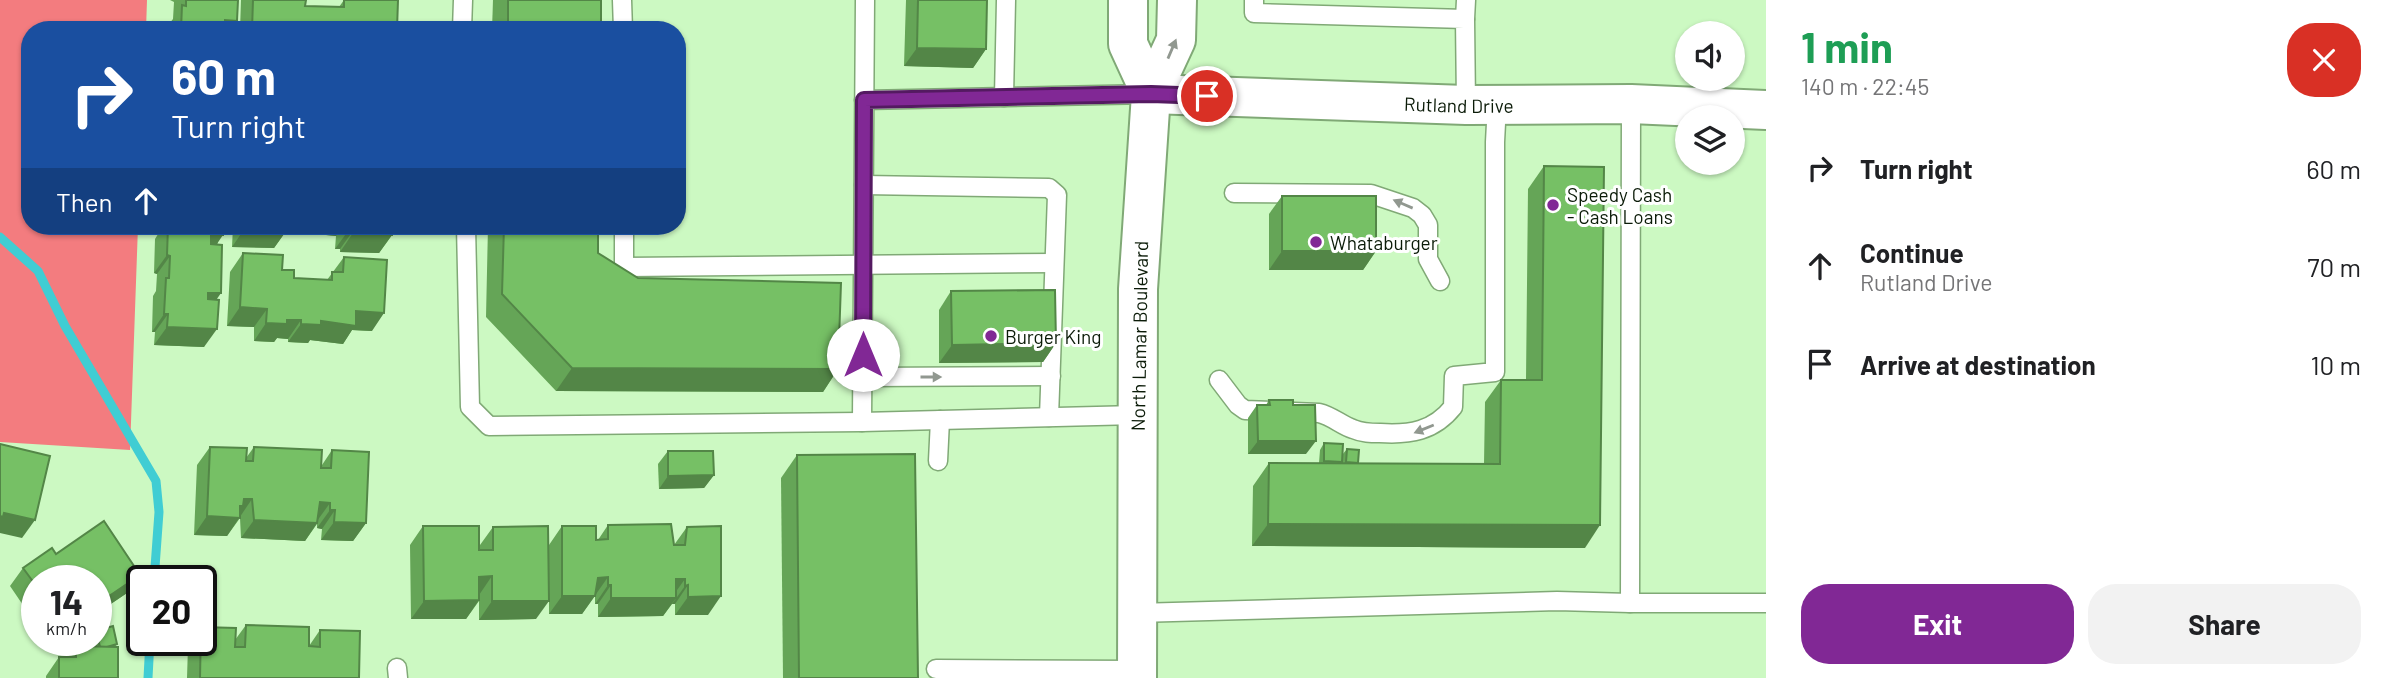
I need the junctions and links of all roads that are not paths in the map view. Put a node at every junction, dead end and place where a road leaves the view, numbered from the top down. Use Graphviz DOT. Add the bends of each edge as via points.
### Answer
graph roads {
  1 [pos="463,0"];
  2 [pos="622,0"];
  3 [pos="865,0"];
  4 [pos="1006,0"];
  5 [pos="1128,0"];
  6 [pos="1177,0"];
  7 [pos="1254,0"];
  8 [pos="1466,0"];
  9 [pos="1465,19"];
  10 [pos="462,21"];
  11 [pos="623,21"];
  12 [pos="1151,94"];
  13 [pos="1004,97"];
  14 [pos="864,100"];
  15 [pos="1482,104"];
  16 [pos="1631,104"];
  17 [pos="1766,110"];
  18 [pos="864,185"];
  19 [pos="1234,193"];
  20 [pos="466,235"];
  21 [pos="624,235"];
  22 [pos="1055,263"];
  23 [pos="863,264"];
  24 [pos="1440,281"];
  25 [pos="1051,376"];
  26 [pos="863,377"];
  27 [pos="1219,380"];
  28 [pos="1137,415"];
  29 [pos="1049,417"];
  30 [pos="940,420"];
  31 [pos="862,422"];
  32 [pos="938,461"];
  33 [pos="1630,603"];
  34 [pos="1766,603"];
  35 [pos="1137,613"];
  36 [pos="936,669"];
  37 [pos="1137,674"];
  1 -- 10 [label="lane"];
  2 -- 11 [label="lane"];
  3 -- 14 [label="lane"];
  4 -- 13 [label="lane"];
  5 -- 12 [label="main road, North Lamar Boulevard" via="1128,44"];
  12 -- 6 [label="main road, one-way" via="1176,40"];
  7 -- 9 [label="lane" via="1254,13"];
  8 -- 9 [label="lane"];
  9 -- 15 [label="lane"];
  12 -- 13 [label="lane"];
  12 -- 15 [label="main road, Rutland Drive"];
  12 -- 28 [label="main road, North Lamar Boulevard" via="1138,289"];
  13 -- 14 [label="lane"];
  14 -- 18 [label="lane"];
  15 -- 16 [label="main road, Rutland Drive"];
  15 -- 27 [label="lane, one-way" via="1494,142 1495,372 1454,376 1453,407 1441,421 1413,433 1391,434 1352,429 1319,413 1245,410"];
  16 -- 17 [label="main road, Rutland Drive"];
  16 -- 33 [label="lane"];
  18 -- 22 [label="lane" via="1049,188 1057,195"];
  18 -- 23 [label="lane"];
  24 -- 19 [label="lane, one-way" via="1428,259 1428,225 1423,215 1401,203 1371,194"];
  20 -- 31 [label="lane" via="470,407 489,426"];
  21 -- 23 [label="lane" via="624,267"];
  22 -- 23 [label="lane"];
  22 -- 25 [label="lane"];
  23 -- 26 [label="lane"];
  26 -- 25 [label="lane, one-way"];
  25 -- 29 [label="lane"];
  26 -- 31 [label="lane"];
  28 -- 29 [label="lane"];
  28 -- 35 [label="main road, North Lamar Boulevard"];
  29 -- 30 [label="lane"];
  30 -- 31 [label="lane"];
  30 -- 32 [label="lane"];
  33 -- 34 [label="lane"];
  33 -- 35 [label="lane"];
  35 -- 37 [label="main road, North Lamar Boulevard"];
  36 -- 37 [label="lane"];
}
